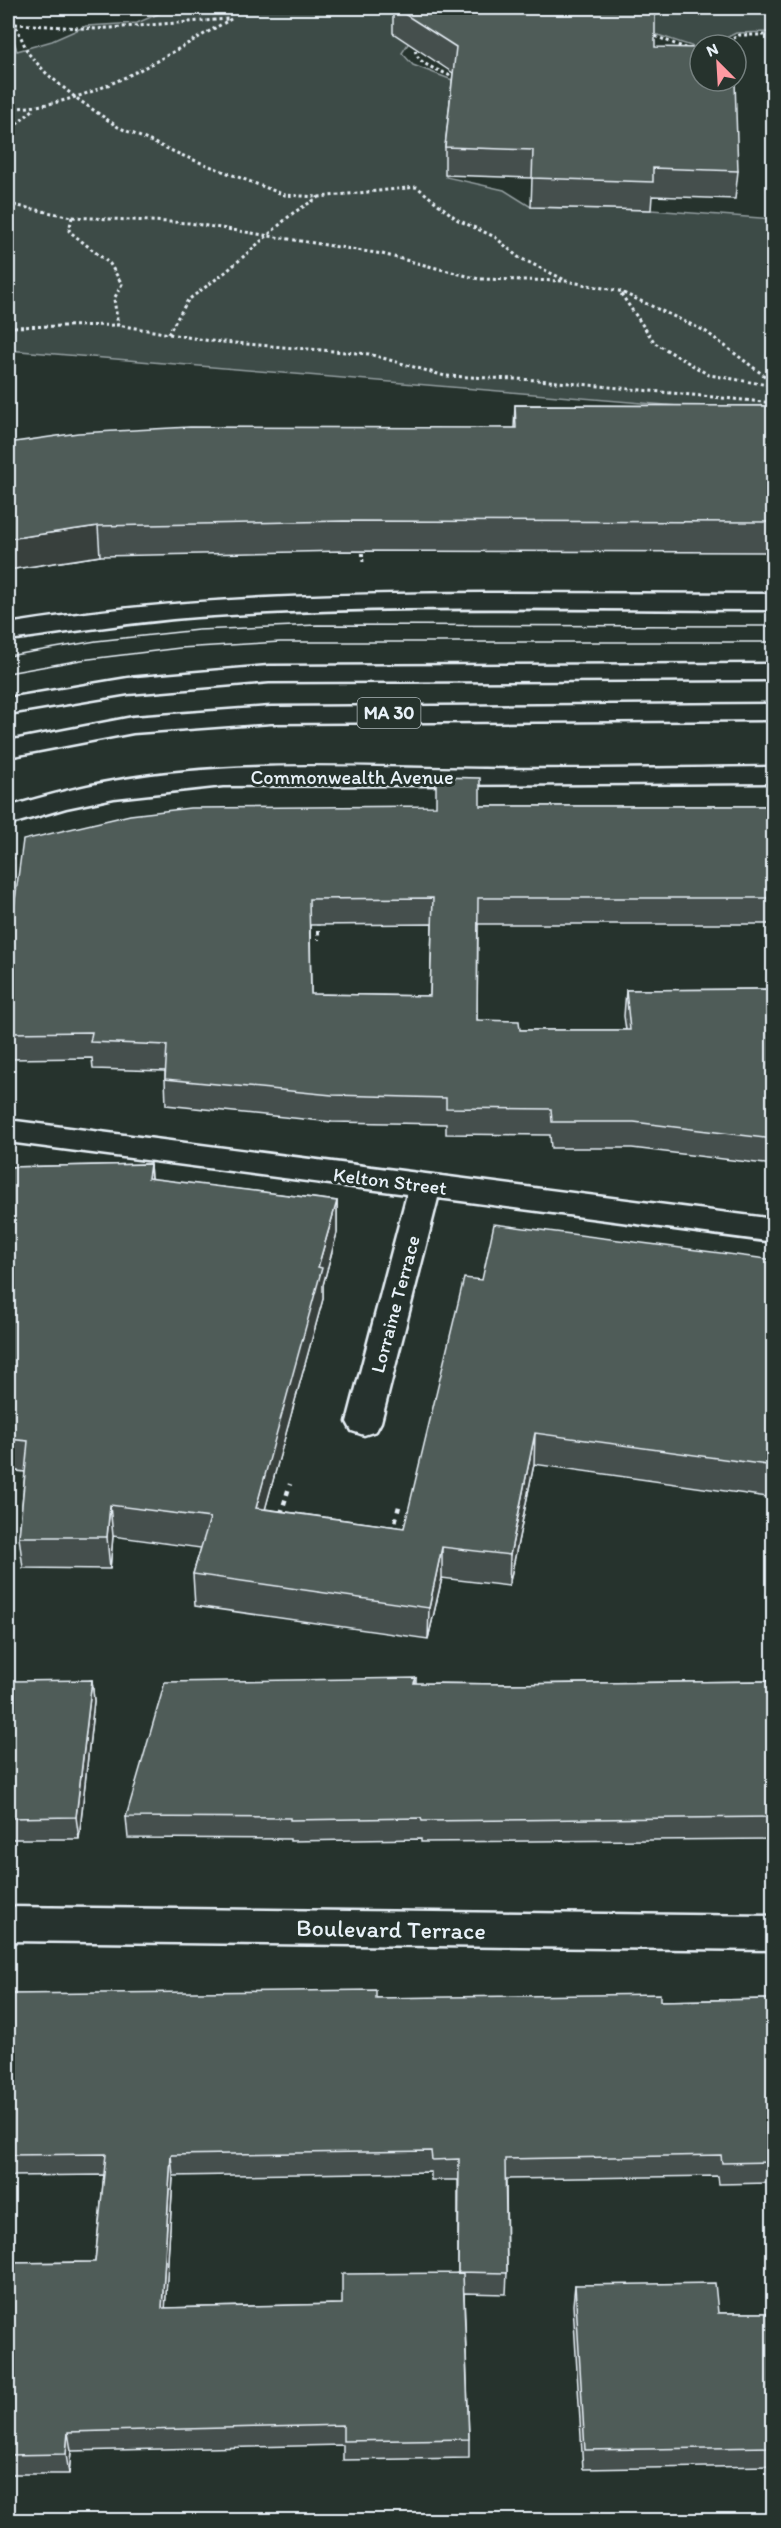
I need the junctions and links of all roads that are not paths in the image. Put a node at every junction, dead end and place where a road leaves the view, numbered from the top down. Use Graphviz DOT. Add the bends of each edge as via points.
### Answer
graph roads {
  1 [pos="774,602"];
  2 [pos="8,632"];
  3 [pos="774,672"];
  4 [pos="8,706"];
  5 [pos="774,712"];
  6 [pos="8,749"];
  7 [pos="774,775"];
  8 [pos="8,816"];
  9 [pos="8,1131"];
  10 [pos="425,1186"];
  11 [pos="774,1231"];
  12 [pos="364,1422"];
  13 [pos="8,1924"];
  14 [pos="774,1933"];
  1 -- 2 [label="street" via="269,604 75,620"];
  3 -- 4 [label="street, MA 30" via="269,674 128,686"];
  5 -- 6 [label="street, MA 30" via="271,715 133,725"];
  7 -- 8 [label="street, Commonwealth Avenue" via="191,778 102,790"];
  9 -- 10 [label="street, Kelton Street"];
  10 -- 11 [label="street, Kelton Street"];
  10 -- 12 [label="street, Lorraine Terrace"];
  13 -- 14 [label="street, Boulevard Terrace"];
}
